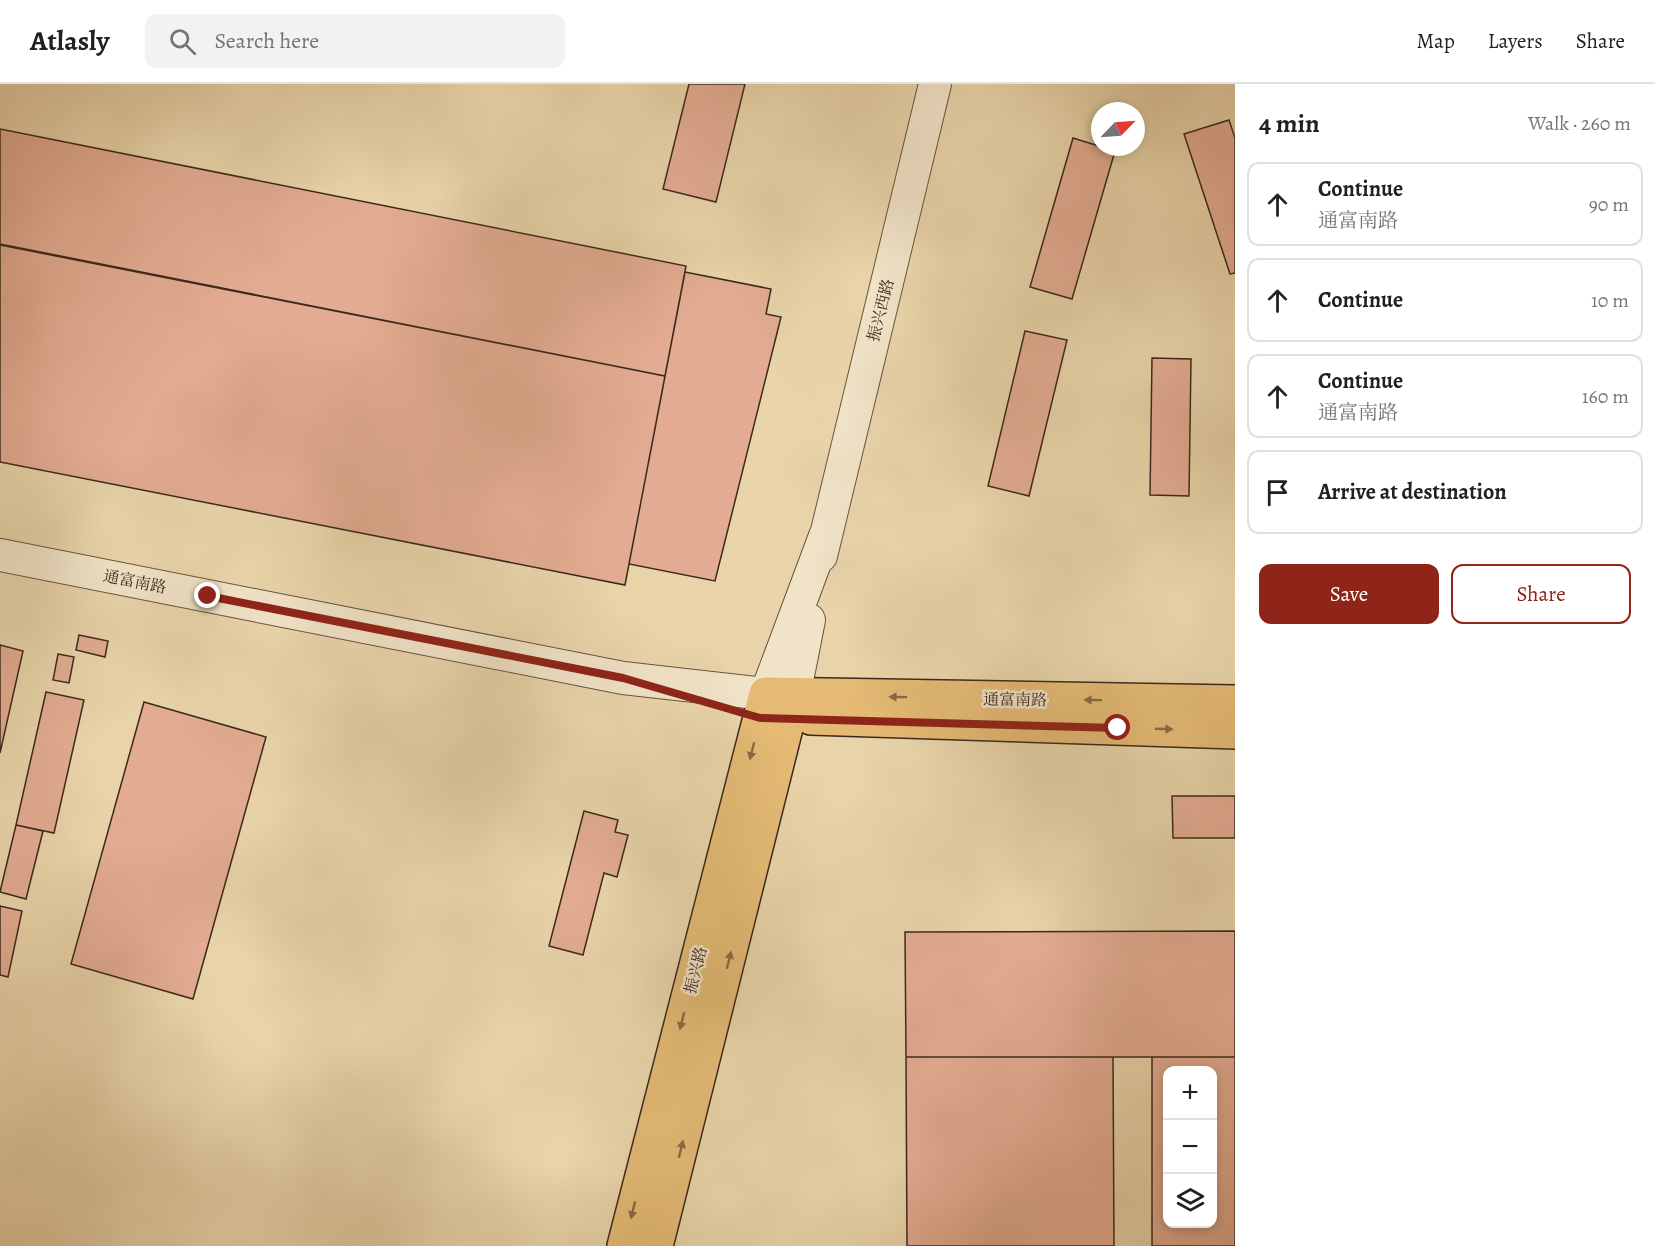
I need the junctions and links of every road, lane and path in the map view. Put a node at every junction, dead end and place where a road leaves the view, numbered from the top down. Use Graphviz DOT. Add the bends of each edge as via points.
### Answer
graph roads {
  1 [pos="934,84"];
  2 [pos="0,555"];
  3 [pos="1235,702"];
  4 [pos="778,706"];
  5 [pos="1235,732"];
  6 [pos="624,1246"];
  7 [pos="656,1246"];
  1 -- 4 [label="street, 振兴西路" via="825,536"];
  2 -- 4 [label="street, 通富南路"];
  3 -- 4 [label="main road, 通富南路, one-way"];
  4 -- 5 [label="main road, 通富南路, one-way"];
  4 -- 6 [label="main road, 振兴路, one-way"];
  7 -- 4 [label="main road, 振兴路, one-way"];
}
